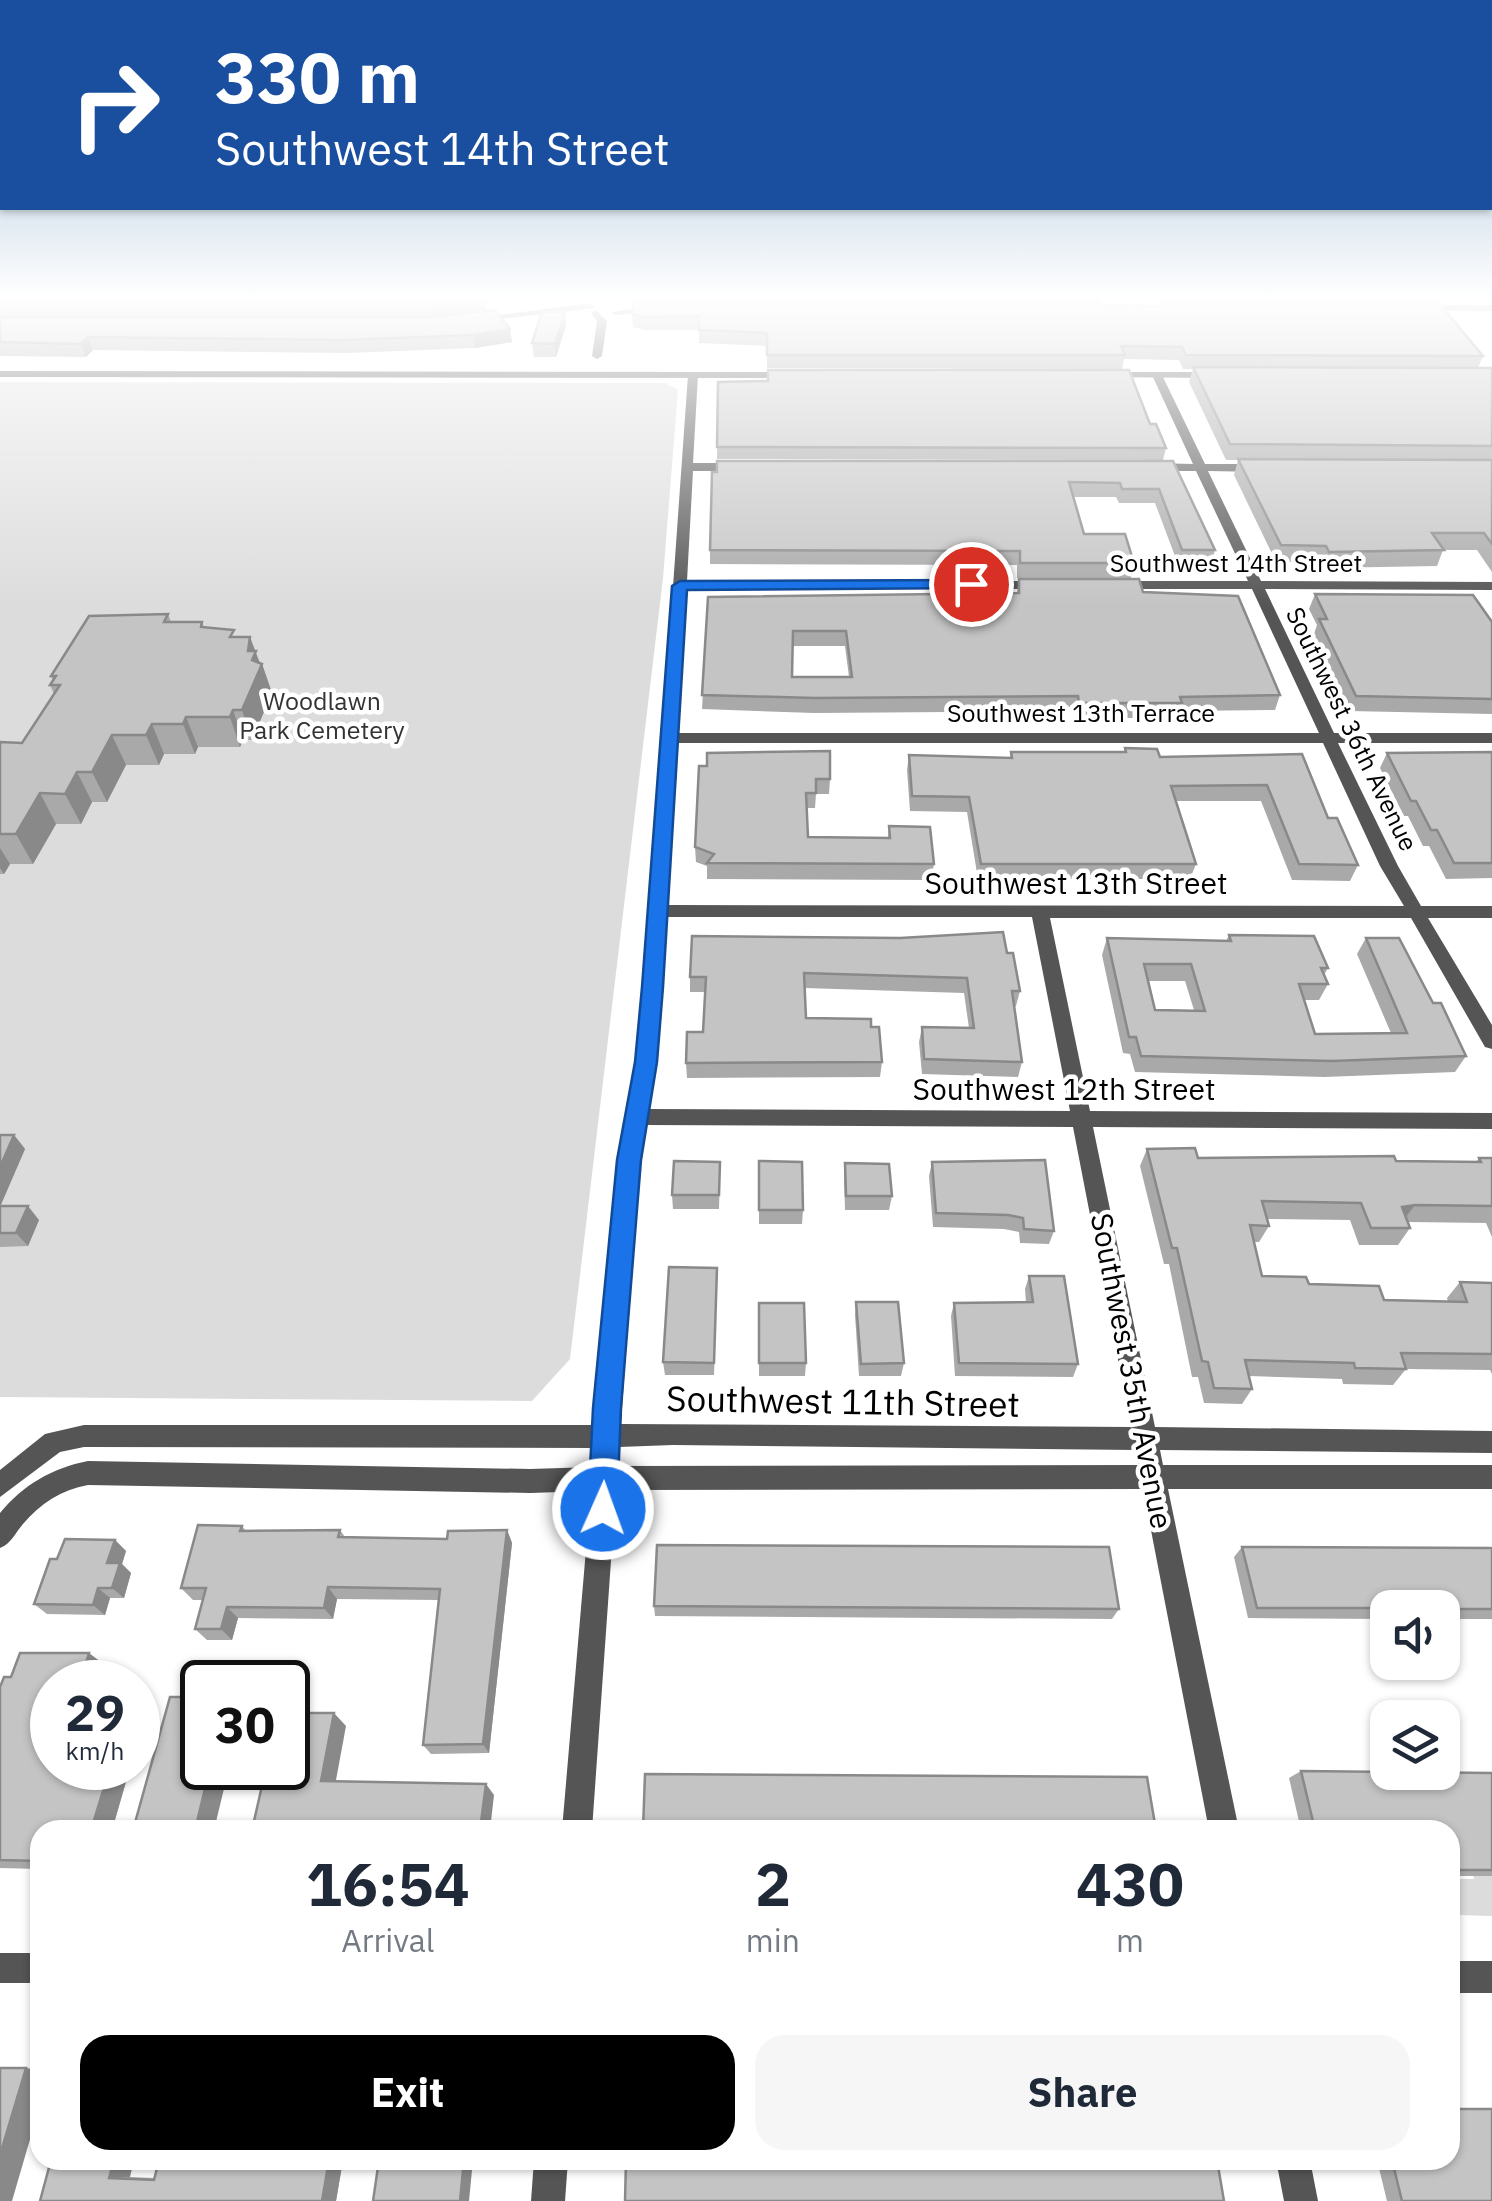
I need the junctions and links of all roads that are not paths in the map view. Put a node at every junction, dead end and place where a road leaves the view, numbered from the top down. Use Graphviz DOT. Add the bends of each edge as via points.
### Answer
graph roads {
  1 [pos="692,402"];
  2 [pos="1169,402"];
  3 [pos="689,467"];
  4 [pos="750,467"];
  5 [pos="1137,468"];
  6 [pos="1200,468"];
  7 [pos="1280,468"];
  8 [pos="1066,584"];
  9 [pos="1106,584"];
  10 [pos="680,586"];
  11 [pos="1255,586"];
  12 [pos="1492,586"];
  13 [pos="670,738"];
  14 [pos="1328,738"];
  15 [pos="1492,738"];
  16 [pos="659,912"];
  17 [pos="1040,912"];
  18 [pos="1415,912"];
  19 [pos="1492,912"];
  20 [pos="1492,1042"];
  21 [pos="635,1118"];
  22 [pos="1080,1120"];
  23 [pos="1492,1120"];
  24 [pos="606,1434"];
  25 [pos="1144,1442"];
  26 [pos="1492,1442"];
  27 [pos="21,1464"];
  28 [pos="1492,1477"];
  29 [pos="604,1478"];
  30 [pos="1152,1478"];
  31 [pos="0,1485"];
  32 [pos="41,1490"];
  33 [pos="0,1535"];
  34 [pos="578,1820"];
  35 [pos="1222,1820"];
  36 [pos="0,1968"];
  37 [pos="30,1968"];
  38 [pos="1460,1977"];
  39 [pos="1492,1977"];
  40 [pos="550,2170"];
  41 [pos="1295,2170"];
  42 [pos="548,2201"];
  43 [pos="1301,2201"];
  1 -- 3 [label="street"];
  2 -- 6 [label="street, Southwest 36th Avenue"];
  3 -- 4 [label="street"];
  3 -- 10 [label="street"];
  5 -- 6 [label="street"];
  6 -- 7 [label="street"];
  6 -- 11 [label="street, Southwest 36th Avenue"];
  8 -- 10 [label="street, Southwest 14th Street"];
  9 -- 11 [label="street, Southwest 14th Street"];
  10 -- 13 [label="street"];
  11 -- 12 [label="street, Southwest 14th Street"];
  11 -- 14 [label="street, Southwest 36th Avenue"];
  13 -- 14 [label="street, Southwest 13th Terrace"];
  13 -- 16 [label="street"];
  14 -- 15 [label="street, Southwest 13th Terrace"];
  14 -- 18 [label="street, Southwest 36th Avenue"];
  16 -- 17 [label="street, Southwest 13th Street"];
  16 -- 21 [label="street"];
  17 -- 18 [label="street, Southwest 13th Street"];
  17 -- 22 [label="street, Southwest 35th Avenue"];
  18 -- 19 [label="street, Southwest 13th Street"];
  18 -- 20 [label="street, Southwest 36th Avenue"];
  21 -- 22 [label="street, Southwest 12th Street"];
  21 -- 24 [label="street"];
  22 -- 23 [label="street, Southwest 12th Street"];
  22 -- 25 [label="street, Southwest 35th Avenue"];
  24 -- 25 [label="street, Southwest 11th Street"];
  24 -- 27 [label="street, Southwest 11th Street" via="84,1436 54,1442"];
  24 -- 29 [label="street"];
  25 -- 26 [label="street, Southwest 11th Street"];
  25 -- 30 [label="street, Southwest 35th Avenue"];
  27 -- 31 [label="street, Southwest 11th Street"];
  27 -- 32 [label="street"];
  28 -- 30 [label="street"];
  29 -- 30 [label="street"];
  29 -- 32 [label="street" via="88,1473"];
  29 -- 34 [label="street"];
  30 -- 35 [label="street, Southwest 35th Avenue"];
  32 -- 33 [label="street"];
  36 -- 37 [label="street"];
  38 -- 39 [label="street"];
  40 -- 42 [label="street"];
  41 -- 43 [label="street"];
}
